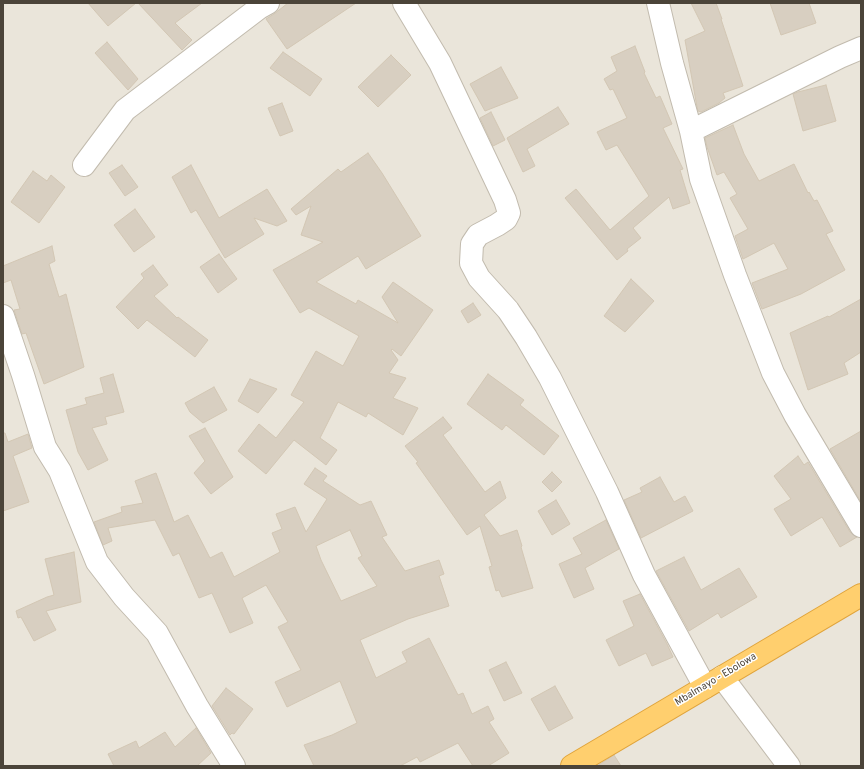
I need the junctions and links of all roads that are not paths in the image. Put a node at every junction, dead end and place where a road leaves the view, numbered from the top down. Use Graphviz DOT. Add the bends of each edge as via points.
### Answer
graph roads {
  1 [pos="268,3"];
  2 [pos="404,3"];
  3 [pos="658,3"];
  4 [pos="861,48"];
  5 [pos="691,131"];
  6 [pos="84,165"];
  7 [pos="3,316"];
  8 [pos="861,526"];
  9 [pos="861,596"];
  10 [pos="713,682"];
  11 [pos="234,766"];
  12 [pos="572,766"];
  13 [pos="789,766"];
  1 -- 6 [label="street" via="124,110"];
  2 -- 10 [label="street" via="440,63 509,213 506,219 478,235 472,244 471,263 479,278 508,310 550,378 607,492 644,575"];
  3 -- 5 [label="street"];
  4 -- 5 [label="street"];
  5 -- 8 [label="street" via="701,178 773,373"];
  7 -- 11 [label="street" via="45,447 60,471 97,562 157,633"];
  9 -- 10 [label="highway, Mbalmayo - Ebolowa"];
  10 -- 12 [label="highway, Mbalmayo - Ebolowa"];
  10 -- 13 [label="street"];
}
